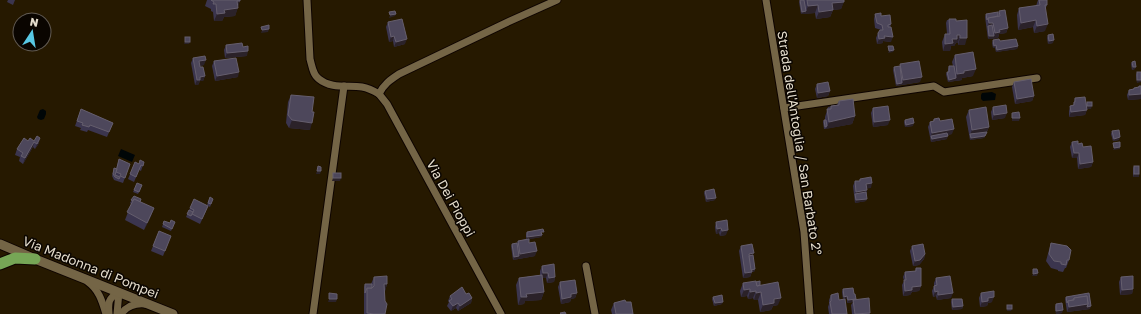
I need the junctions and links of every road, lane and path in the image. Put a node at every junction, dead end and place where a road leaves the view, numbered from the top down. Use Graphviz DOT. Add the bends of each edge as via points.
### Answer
graph roads {
  1 [pos="307,0"];
  2 [pos="557,0"];
  3 [pos="766,0"];
  4 [pos="1037,78"];
  5 [pos="344,86"];
  6 [pos="379,94"];
  7 [pos="784,108"];
  8 [pos="0,244"];
  9 [pos="35,259"];
  10 [pos="0,264"];
  11 [pos="586,266"];
  12 [pos="79,276"];
  13 [pos="119,292"];
  14 [pos="151,305"];
  15 [pos="107,314"];
  16 [pos="117,314"];
  17 [pos="121,314"];
  18 [pos="173,314"];
  19 [pos="313,314"];
  20 [pos="501,314"];
  21 [pos="595,314"];
  22 [pos="810,314"];
  1 -- 5 [label="street" via="312,68 319,79 331,85"];
  2 -- 6 [label="street" via="399,74 384,86"];
  3 -- 7 [label="street, Strada dell'Antoglia / San Barbato 2°"];
  4 -- 7 [label="street" via="944,92 934,86"];
  5 -- 6 [label="street" via="362,87"];
  5 -- 19 [label="street"];
  6 -- 20 [label="street, Via Dei Pioppi"];
  7 -- 22 [label="street, Strada dell'Antoglia / San Barbato 2°" via="804,232"];
  8 -- 9 [label="street, Via Madonna di Pompei"];
  9 -- 10 [label="highway" via="15,258"];
  9 -- 12 [label="street, Via Madonna di Pompei"];
  11 -- 21 [label="street"];
  12 -- 13 [label="street, Via Madonna di Pompei"];
  12 -- 15 [label="street" via="99,293"];
  13 -- 14 [label="street, Via Madonna di Pompei"];
  13 -- 15 [label="street" via="112,296 108,303"];
  13 -- 16 [label="street"];
  14 -- 17 [label="street" via="138,303"];
  14 -- 18 [label="street, Via Madonna di Pompei"];
}
